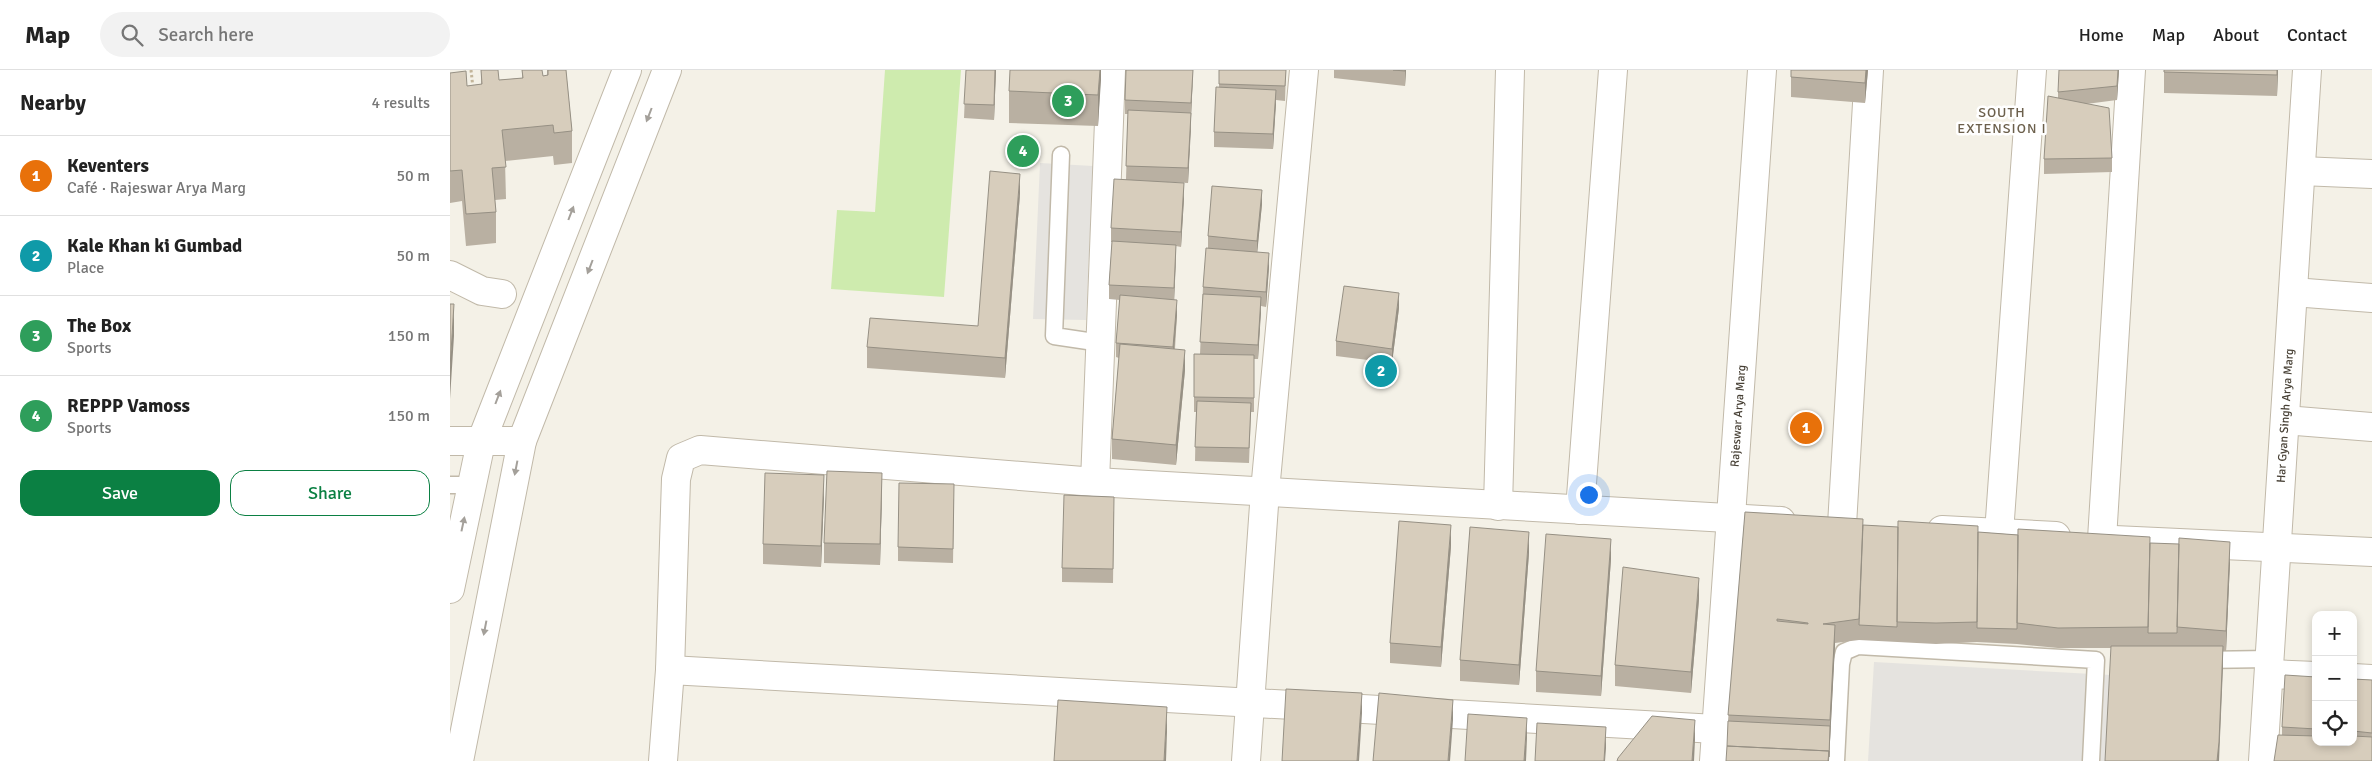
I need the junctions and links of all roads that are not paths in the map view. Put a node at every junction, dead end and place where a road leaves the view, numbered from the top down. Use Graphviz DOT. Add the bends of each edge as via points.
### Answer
graph roads {
  1 [pos="627,70"];
  2 [pos="667,70"];
  3 [pos="1111,70"];
  4 [pos="1304,70"];
  5 [pos="1510,70"];
  6 [pos="1613,70"];
  7 [pos="1762,70"];
  8 [pos="1869,70"];
  9 [pos="2032,70"];
  10 [pos="2131,70"];
  11 [pos="2307,70"];
  12 [pos="1061,155"];
  13 [pos="2301,171"];
  14 [pos="2372,174"];
  15 [pos="450,275"];
  16 [pos="2293,292"];
  17 [pos="502,294"];
  18 [pos="2372,298"];
  19 [pos="1101,343"];
  20 [pos="2285,420"];
  21 [pos="2372,427"];
  22 [pos="450,441"];
  23 [pos="522,441"];
  24 [pos="481,442"];
  25 [pos="1094,482"];
  26 [pos="461,485"];
  27 [pos="1265,491"];
  28 [pos="1498,506"];
  29 [pos="1580,510"];
  30 [pos="1731,519"];
  31 [pos="1842,525"];
  32 [pos="1871,526"];
  33 [pos="1920,529"];
  34 [pos="1999,533"];
  35 [pos="2102,539"];
  36 [pos="2277,549"];
  37 [pos="2372,552"];
  38 [pos="450,589"];
  39 [pos="2096,660"];
  40 [pos="2115,660"];
  41 [pos="2183,660"];
  42 [pos="2269,666"];
  43 [pos="670,670"];
  44 [pos="2312,675"];
  45 [pos="2357,678"];
  46 [pos="2372,678"];
  47 [pos="1249,704"];
  48 [pos="1716,729"];
  49 [pos="460,761"];
  50 [pos="663,761"];
  51 [pos="1246,761"];
  52 [pos="1714,761"];
  53 [pos="1836,761"];
  54 [pos="2091,761"];
  55 [pos="2262,761"];
  24 -- 1 [label="street, one-way"];
  2 -- 23 [label="street, one-way"];
  3 -- 19 [label="street"];
  4 -- 27 [label="street"];
  5 -- 28 [label="street"];
  6 -- 29 [label="street"];
  7 -- 30 [label="street, Rajeswar Arya Marg"];
  8 -- 31 [label="street"];
  9 -- 34 [label="street"];
  10 -- 35 [label="street"];
  11 -- 13 [label="street, Har Gyan Singh Arya Marg"];
  12 -- 19 [label="lane" via="1054,336"];
  13 -- 14 [label="street"];
  13 -- 16 [label="street, Har Gyan Singh Arya Marg"];
  15 -- 17 [label="street" via="482,291"];
  16 -- 18 [label="street"];
  16 -- 20 [label="street, Har Gyan Singh Arya Marg"];
  19 -- 25 [label="street"];
  20 -- 21 [label="street"];
  20 -- 36 [label="street, Har Gyan Singh Arya Marg"];
  22 -- 24 [label="street"];
  23 -- 24 [label="street"];
  23 -- 49 [label="street, one-way"];
  24 -- 26 [label="street"];
  25 -- 27 [label="street"];
  25 -- 43 [label="street" via="700,450 681,458 676,479"];
  38 -- 26 [label="street, one-way"];
  27 -- 28 [label="street"];
  27 -- 47 [label="street"];
  28 -- 29 [label="street"];
  29 -- 30 [label="street"];
  30 -- 31 [label="street"];
  30 -- 48 [label="street, Rajeswar Arya Marg"];
  31 -- 32 [label="street"];
  33 -- 34 [label="street"];
  34 -- 35 [label="street"];
  35 -- 36 [label="street"];
  36 -- 37 [label="street"];
  36 -- 42 [label="street, Har Gyan Singh Arya Marg"];
  39 -- 40 [label="lane"];
  39 -- 53 [label="lane" via="1858,646 1844,652 1841,664"];
  39 -- 54 [label="lane"];
  41 -- 42 [label="lane"];
  42 -- 44 [label="street"];
  42 -- 55 [label="street, Har Gyan Singh Arya Marg"];
  43 -- 47 [label="street"];
  43 -- 50 [label="street"];
  45 -- 46 [label="street"];
  47 -- 48 [label="street"];
  47 -- 51 [label="street"];
  48 -- 52 [label="street, Rajeswar Arya Marg"];
}
